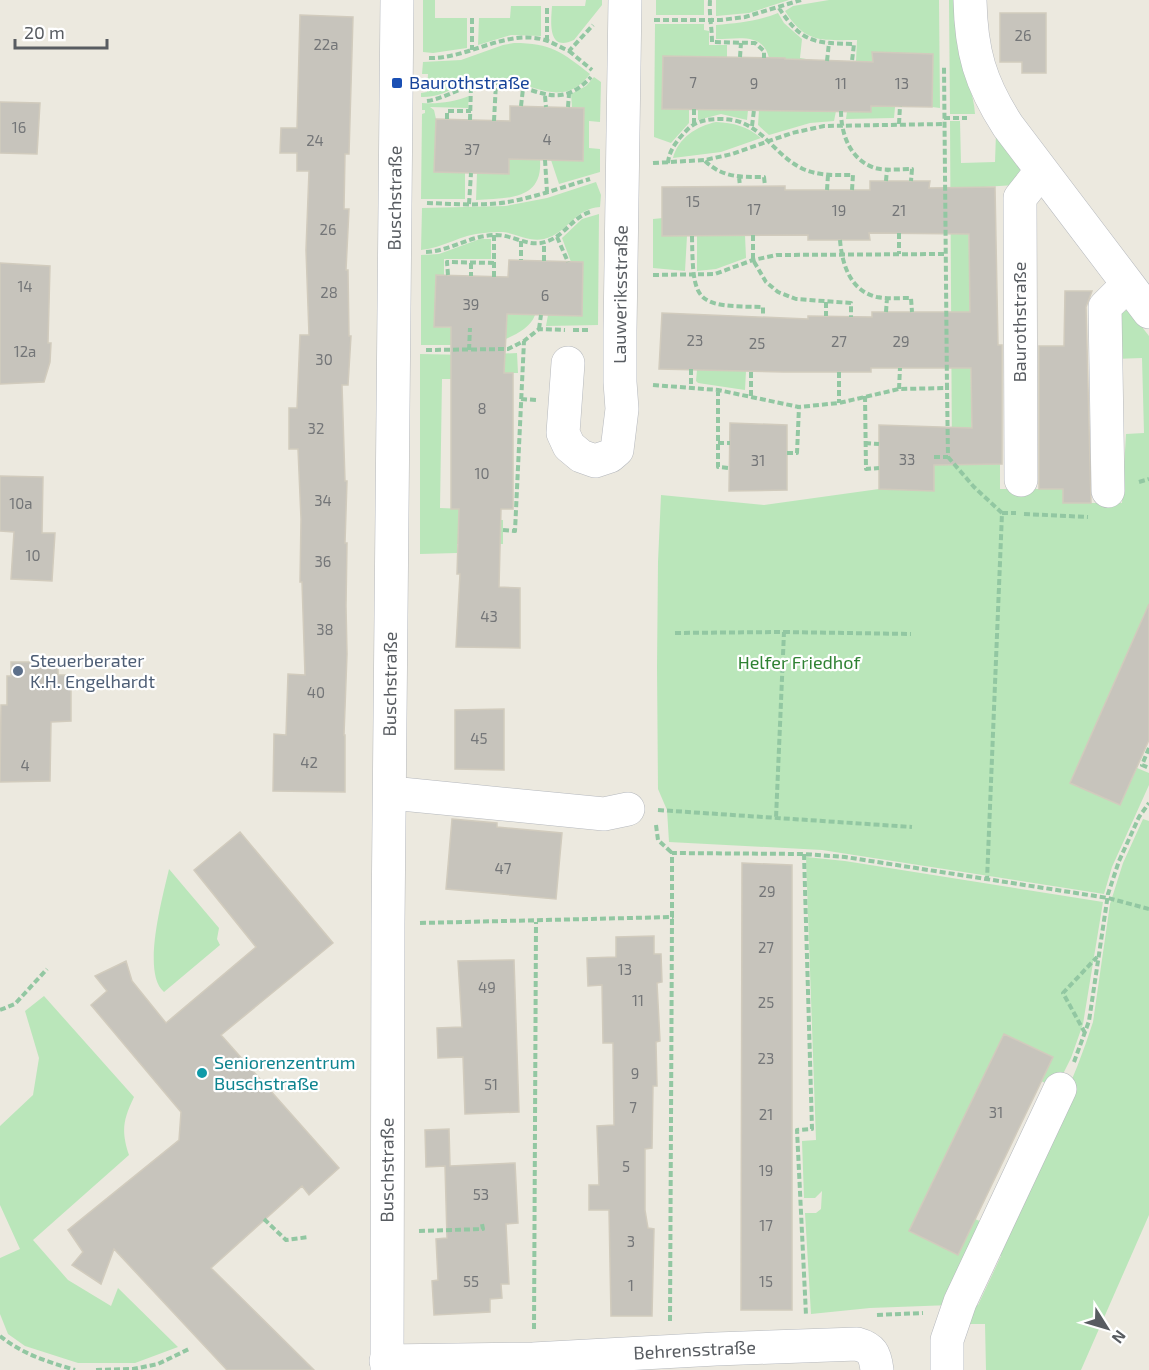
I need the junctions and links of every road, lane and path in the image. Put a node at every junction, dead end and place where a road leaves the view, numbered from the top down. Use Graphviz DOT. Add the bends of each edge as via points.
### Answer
graph roads {
  1 [pos="397,0"];
  2 [pos="710,0"];
  3 [pos="801,0"];
  4 [pos="970,0"];
  5 [pos="547,6"];
  6 [pos="779,8"];
  7 [pos="625,11"];
  8 [pos="472,18"];
  9 [pos="709,20"];
  10 [pos="546,40"];
  11 [pos="741,43"];
  12 [pos="829,43"];
  13 [pos="472,50"];
  14 [pos="397,56"];
  15 [pos="740,57"];
  16 [pos="764,58"];
  17 [pos="944,59"];
  18 [pos="827,61"];
  19 [pos="852,62"];
  20 [pos="595,72"];
  21 [pos="495,83"];
  22 [pos="471,86"];
  23 [pos="523,89"];
  24 [pos="569,94"];
  25 [pos="545,96"];
  26 [pos="424,101"];
  27 [pos="521,106"];
  28 [pos="900,106"];
  29 [pos="546,107"];
  30 [pos="568,107"];
  31 [pos="694,109"];
  32 [pos="754,110"];
  33 [pos="471,111"];
  34 [pos="841,111"];
  35 [pos="447,119"];
  36 [pos="470,120"];
  37 [pos="494,121"];
  38 [pos="694,124"];
  39 [pos="900,124"];
  40 [pos="944,124"];
  41 [pos="841,125"];
  42 [pos="752,126"];
  43 [pos="768,140"];
  44 [pos="545,160"];
  45 [pos="705,160"];
  46 [pos="668,163"];
  47 [pos="887,169"];
  48 [pos="621,170"];
  49 [pos="1041,171"];
  50 [pos="471,173"];
  51 [pos="828,175"];
  52 [pos="739,177"];
  53 [pos="886,181"];
  54 [pos="911,181"];
  55 [pos="740,186"];
  56 [pos="765,186"];
  57 [pos="827,190"];
  58 [pos="852,190"];
  59 [pos="547,192"];
  60 [pos="395,202"];
  61 [pos="469,204"];
  62 [pos="621,212"];
  63 [pos="899,233"];
  64 [pos="494,235"];
  65 [pos="753,235"];
  66 [pos="692,236"];
  67 [pos="557,237"];
  68 [pos="840,240"];
  69 [pos="521,241"];
  70 [pos="544,243"];
  71 [pos="394,252"];
  72 [pos="899,254"];
  73 [pos="946,254"];
  74 [pos="841,255"];
  75 [pos="521,260"];
  76 [pos="753,260"];
  77 [pos="544,261"];
  78 [pos="568,262"];
  79 [pos="471,263"];
  80 [pos="494,263"];
  81 [pos="620,274"];
  82 [pos="448,275"];
  83 [pos="471,276"];
  84 [pos="692,276"];
  85 [pos="494,277"];
  86 [pos="1127,285"];
  87 [pos="887,298"];
  88 [pos="826,302"];
  89 [pos="886,312"];
  90 [pos="912,312"];
  91 [pos="1149,312"];
  92 [pos="541,315"];
  93 [pos="763,316"];
  94 [pos="826,316"];
  95 [pos="851,317"];
  96 [pos="470,328"];
  97 [pos="539,329"];
  98 [pos="620,331"];
  99 [pos="524,341"];
  100 [pos="394,349"];
  101 [pos="468,350"];
  102 [pos="568,363"];
  103 [pos="900,368"];
  104 [pos="691,369"];
  105 [pos="751,371"];
  106 [pos="839,372"];
  107 [pos="620,382"];
  108 [pos="691,387"];
  109 [pos="947,388"];
  110 [pos="899,389"];
  111 [pos="718,390"];
  112 [pos="751,396"];
  113 [pos="865,396"];
  114 [pos="839,403"];
  115 [pos="799,407"];
  116 [pos="718,443"];
  117 [pos="730,443"];
  118 [pos="865,444"];
  119 [pos="879,444"];
  120 [pos="787,453"];
  121 [pos="934,457"];
  122 [pos="948,457"];
  123 [pos="729,468"];
  124 [pos="879,468"];
  125 [pos="1021,480"];
  126 [pos="1108,491"];
  127 [pos="503,530"];
  128 [pos="784,632"];
  129 [pos="675,633"];
  130 [pos="911,634"];
  131 [pos="1149,748"];
  132 [pos="1149,768"];
  133 [pos="390,793"];
  134 [pos="1149,803"];
  135 [pos="628,809"];
  136 [pos="776,818"];
  137 [pos="912,827"];
  138 [pos="672,854"];
  139 [pos="804,854"];
  140 [pos="987,880"];
  141 [pos="1107,898"];
  142 [pos="1149,909"];
  143 [pos="672,917"];
  144 [pos="536,922"];
  145 [pos="388,924"];
  146 [pos="1098,957"];
  147 [pos="47,969"];
  148 [pos="0,1010"];
  149 [pos="1085,1033"];
  150 [pos="1060,1089"];
  151 [pos="264,1219"];
  152 [pos="482,1224"];
  153 [pos="387,1233"];
  154 [pos="309,1237"];
  155 [pos="0,1336"];
  156 [pos="807,1345"];
  157 [pos="189,1349"];
  158 [pos="670,1351"];
  159 [pos="716,1359"];
  160 [pos="546,1362"];
  161 [pos="386,1365"];
  162 [pos="75,1370"];
  163 [pos="96,1370"];
  164 [pos="877,1370"];
  165 [pos="947,1370"];
  1 -- 14 [label="street, Buschstraße"];
  2 -- 9 [label="path"];
  3 -- 6 [label="path"];
  4 -- 49 [label="street" via="973,49 992,102"];
  5 -- 10 [label="path"];
  6 -- 9 [label="path" via="745,17"];
  6 -- 12 [label="path" via="798,32"];
  7 -- 9 [label="path"];
  7 -- 10 [label="path" via="601,15 569,51"];
  7 -- 48 [label="street, Lauweriksstraße"];
  8 -- 13 [label="path"];
  9 -- 11 [label="path" via="712,42"];
  10 -- 13 [label="path" via="518,38"];
  11 -- 15 [label="path"];
  11 -- 16 [label="path" via="755,43 764,51"];
  12 -- 18 [label="path"];
  12 -- 19 [label="path" via="854,44"];
  13 -- 14 [label="path" via="434,58"];
  14 -- 60 [label="street, Buschstraße"];
  17 -- 40 [label="path"];
  20 -- 24 [label="path" via="582,87"];
  21 -- 22 [label="path"];
  21 -- 23 [label="path" via="510,83"];
  21 -- 37 [label="path"];
  22 -- 26 [label="path" via="442,99"];
  22 -- 33 [label="path"];
  23 -- 25 [label="path"];
  23 -- 27 [label="path"];
  24 -- 25 [label="path"];
  24 -- 30 [label="path"];
  25 -- 29 [label="path"];
  28 -- 39 [label="path"];
  31 -- 38 [label="path"];
  32 -- 42 [label="path"];
  33 -- 35 [label="path" via="447,111"];
  33 -- 36 [label="path"];
  34 -- 41 [label="path"];
  38 -- 42 [label="path" via="725,118"];
  38 -- 46 [label="path" via="676,143"];
  39 -- 40 [label="path"];
  39 -- 41 [label="path"];
  40 -- 73 [label="path"];
  41 -- 43 [label="path"];
  41 -- 47 [label="path" via="843,136 864,162"];
  42 -- 43 [label="path"];
  43 -- 45 [label="path"];
  43 -- 51 [label="path" via="804,169"];
  44 -- 59 [label="path"];
  45 -- 46 [label="path"];
  45 -- 52 [label="path" via="713,169"];
  46 -- 48 [label="path"];
  47 -- 53 [label="path"];
  47 -- 54 [label="path" via="912,169"];
  48 -- 59 [label="path"];
  48 -- 62 [label="street, Lauweriksstraße"];
  49 -- 86 [label="street"];
  49 -- 125 [label="street, Baurothstraße" via="1020,198"];
  50 -- 61 [label="path"];
  51 -- 57 [label="path"];
  51 -- 58 [label="path" via="853,175"];
  52 -- 55 [label="path"];
  52 -- 56 [label="path" via="764,177"];
  59 -- 61 [label="path" via="505,202"];
  60 -- 61 [label="path"];
  60 -- 71 [label="street, Buschstraße"];
  62 -- 67 [label="path" via="587,213"];
  62 -- 81 [label="street, Lauweriksstraße"];
  63 -- 72 [label="path"];
  64 -- 69 [label="path"];
  64 -- 71 [label="path" via="469,238 436,252"];
  64 -- 80 [label="path"];
  65 -- 76 [label="path"];
  66 -- 84 [label="path"];
  67 -- 70 [label="path"];
  67 -- 78 [label="path"];
  68 -- 74 [label="path"];
  69 -- 70 [label="path"];
  69 -- 75 [label="path"];
  70 -- 77 [label="path"];
  71 -- 100 [label="street, Buschstraße"];
  72 -- 73 [label="path"];
  72 -- 74 [label="path"];
  73 -- 109 [label="path"];
  74 -- 76 [label="path" via="777,255"];
  74 -- 87 [label="path" via="843,266 858,286 870,295"];
  76 -- 84 [label="path" via="715,274"];
  76 -- 88 [label="path" via="766,282 778,292 796,299"];
  79 -- 80 [label="path"];
  79 -- 82 [label="path" via="447,262"];
  79 -- 83 [label="path"];
  80 -- 85 [label="path"];
  81 -- 84 [label="path"];
  81 -- 98 [label="street, Lauweriksstraße"];
  84 -- 93 [label="path" via="695,288 707,301 725,307 763,307"];
  86 -- 91 [label="street"];
  86 -- 126 [label="street" via="1105,307"];
  87 -- 89 [label="path"];
  87 -- 90 [label="path" via="911,298"];
  88 -- 94 [label="path"];
  88 -- 95 [label="path" via="851,303"];
  92 -- 97 [label="path"];
  96 -- 101 [label="path"];
  97 -- 98 [label="path"];
  97 -- 99 [label="path"];
  98 -- 107 [label="street, Lauweriksstraße"];
  99 -- 101 [label="path" via="508,349"];
  99 -- 127 [label="path" via="515,531"];
  100 -- 101 [label="path"];
  100 -- 133 [label="street, Buschstraße"];
  102 -- 107 [label="street, Lauweriksstraße" via="563,432 569,446 580,456 595,461 617,450 622,409"];
  103 -- 110 [label="path"];
  104 -- 108 [label="path"];
  105 -- 112 [label="path"];
  106 -- 114 [label="path"];
  107 -- 108 [label="path"];
  108 -- 111 [label="path"];
  109 -- 110 [label="path"];
  109 -- 122 [label="path"];
  110 -- 113 [label="path"];
  111 -- 112 [label="path"];
  111 -- 116 [label="path"];
  112 -- 115 [label="path"];
  113 -- 114 [label="path"];
  113 -- 118 [label="path"];
  114 -- 115 [label="path"];
  115 -- 120 [label="path" via="797,453"];
  116 -- 117 [label="path"];
  116 -- 123 [label="path" via="718,467"];
  118 -- 119 [label="path"];
  118 -- 124 [label="path" via="866,469"];
  121 -- 122 [label="path"];
  122 -- 140 [label="path" via="1002,513"];
  128 -- 129 [label="path"];
  128 -- 130 [label="path"];
  128 -- 136 [label="path"];
  131 -- 132 [label="path" via="1142,765"];
  133 -- 135 [label="street" via="604,814"];
  133 -- 145 [label="street, Buschstraße"];
  134 -- 141 [label="path" via="1119,861"];
  136 -- 137 [label="path"];
  136 -- 138 [label="path" via="655,810 658,840"];
  138 -- 139 [label="path"];
  138 -- 143 [label="path"];
  139 -- 140 [label="path"];
  139 -- 156 [label="path" via="812,1129 797,1130"];
  140 -- 141 [label="path"];
  141 -- 142 [label="path"];
  141 -- 146 [label="path"];
  143 -- 144 [label="path"];
  143 -- 158 [label="path"];
  144 -- 145 [label="path"];
  144 -- 160 [label="path"];
  145 -- 153 [label="street, Buschstraße"];
  146 -- 149 [label="path"];
  146 -- 149 [label="path" via="1063,993"];
  147 -- 148 [label="path" via="15,1004"];
  149 -- 150 [label="path"];
  150 -- 165 [label="street" via="960,1302 947,1340"];
  151 -- 154 [label="path" via="286,1240"];
  152 -- 153 [label="path" via="483,1229"];
  153 -- 161 [label="street, Buschstraße"];
  155 -- 162 [label="path" via="18,1350"];
  156 -- 159 [label="street, Behrensstraße"];
  156 -- 164 [label="street, Behrensstraße" via="867,1346"];
  157 -- 163 [label="path" via="141,1368"];
  158 -- 159 [label="street, Behrensstraße"];
  158 -- 160 [label="street, Behrensstraße"];
  160 -- 161 [label="street, Behrensstraße"];
}
